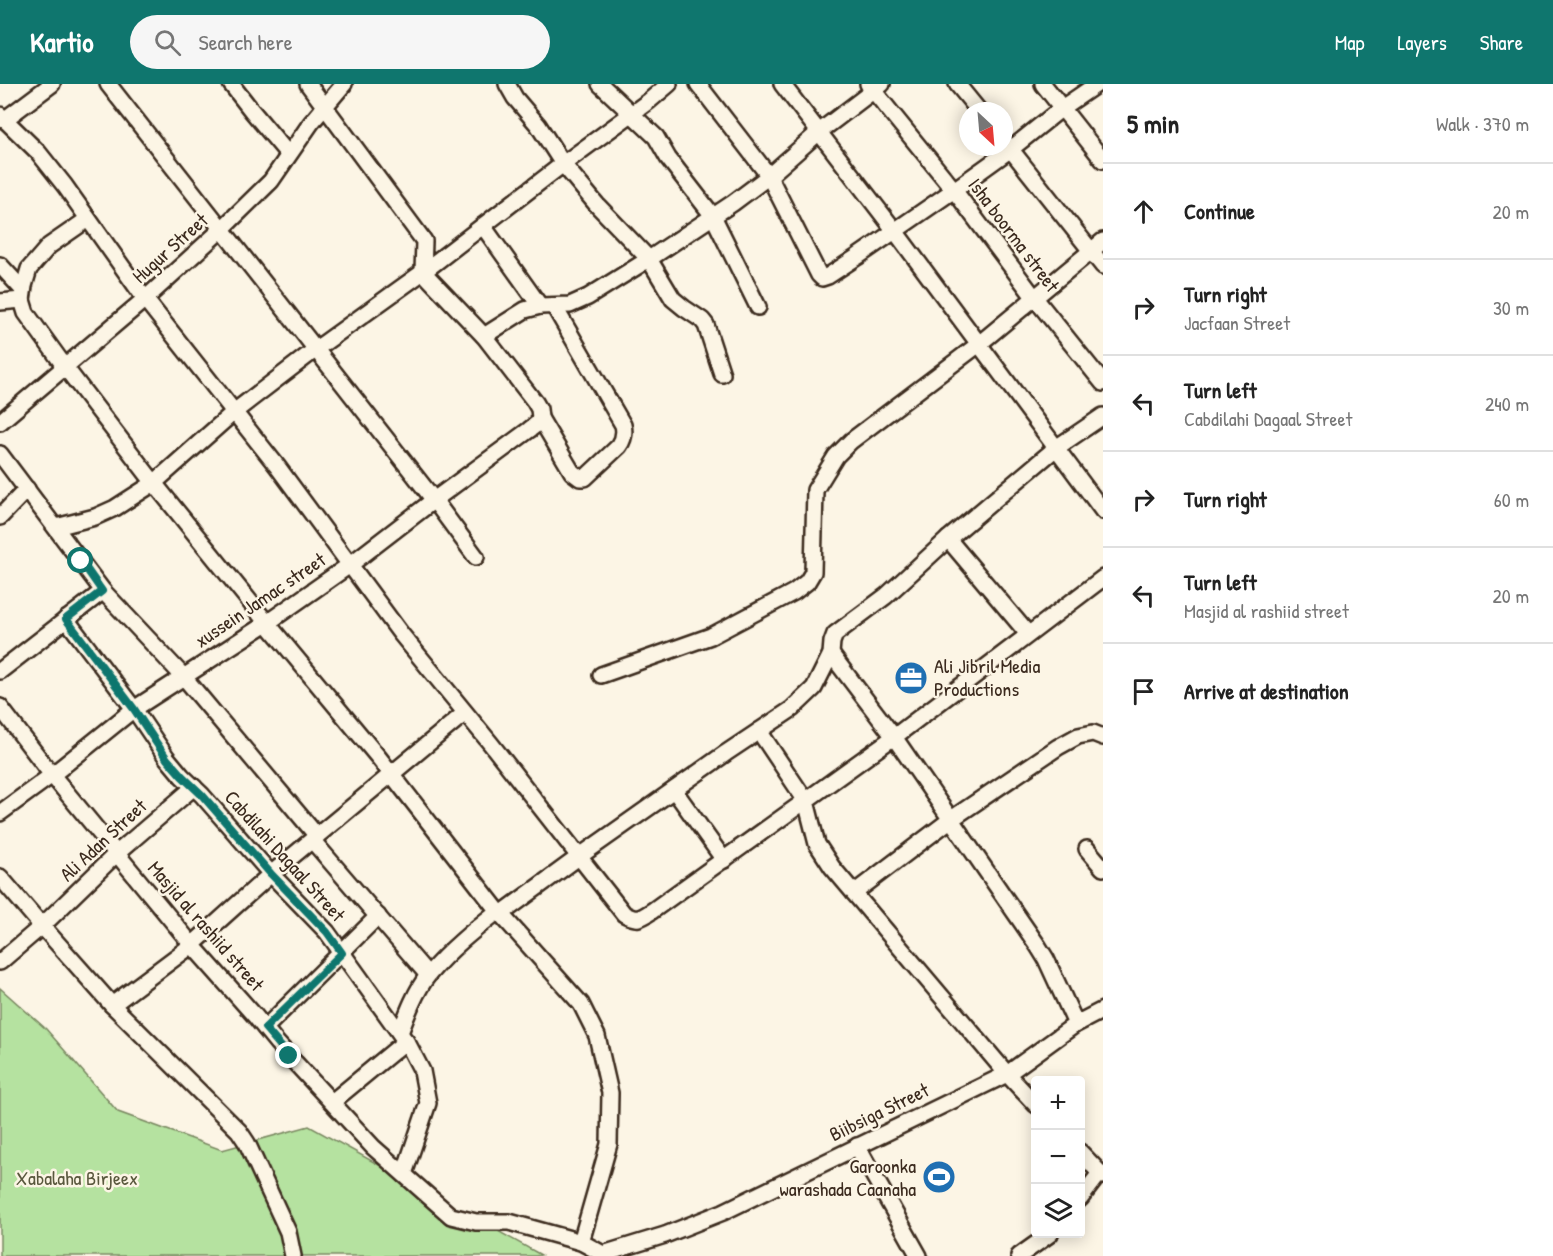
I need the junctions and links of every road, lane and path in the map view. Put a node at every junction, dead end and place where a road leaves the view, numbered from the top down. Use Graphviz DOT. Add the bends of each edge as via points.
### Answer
graph roads {
  1 [pos="52,84"];
  2 [pos="108,84"];
  3 [pos="231,84"];
  4 [pos="308,84"];
  5 [pos="344,84"];
  6 [pos="507,84"];
  7 [pos="600,84"];
  8 [pos="669,84"];
  9 [pos="698,84"];
  10 [pos="782,84"];
  11 [pos="957,84"];
  12 [pos="1043,84"];
  13 [pos="1096,84"];
  14 [pos="875,86"];
  15 [pos="972,102"];
  16 [pos="326,106"];
  17 [pos="1062,108"];
  18 [pos="632,114"];
  19 [pos="2,117"];
  20 [pos="819,132"];
  21 [pos="1013,141"];
  22 [pos="1013,152"];
  23 [pos="288,154"];
  24 [pos="994,156"];
  25 [pos="1103,160"];
  26 [pos="563,164"];
  27 [pos="769,176"];
  28 [pos="954,190"];
  29 [pos="713,216"];
  30 [pos="88,219"];
  31 [pos="483,226"];
  32 [pos="222,229"];
  33 [pos="895,231"];
  34 [pos="1097,246"];
  35 [pos="650,259"];
  36 [pos="0,265"];
  37 [pos="1103,266"];
  38 [pos="423,272"];
  39 [pos="23,295"];
  40 [pos="1034,297"];
  41 [pos="145,299"];
  42 [pos="0,302"];
  43 [pos="547,306"];
  44 [pos="758,307"];
  45 [pos="484,336"];
  46 [pos="979,344"];
  47 [pos="316,349"];
  48 [pos="65,367"];
  49 [pos="722,374"];
  50 [pos="1103,383"];
  51 [pos="234,412"];
  52 [pos="1103,416"];
  53 [pos="540,418"];
  54 [pos="0,422"];
  55 [pos="1056,448"];
  56 [pos="0,454"];
  57 [pos="154,483"];
  58 [pos="27,489"];
  59 [pos="434,500"];
  60 [pos="1103,511"];
  61 [pos="0,517"];
  62 [pos="56,527"];
  63 [pos="948,539"];
  64 [pos="476,557"];
  65 [pos="351,564"];
  66 [pos="1103,578"];
  67 [pos="102,591"];
  68 [pos="66,619"];
  69 [pos="267,623"];
  70 [pos="1028,634"];
  71 [pos="831,654"];
  72 [pos="0,671"];
  73 [pos="601,675"];
  74 [pos="183,676"];
  75 [pos="0,707"];
  76 [pos="134,709"];
  77 [pos="465,712"];
  78 [pos="759,731"];
  79 [pos="894,737"];
  80 [pos="1103,737"];
  81 [pos="391,774"];
  82 [pos="52,775"];
  83 [pos="194,787"];
  84 [pos="674,790"];
  85 [pos="806,801"];
  86 [pos="0,813"];
  87 [pos="950,820"];
  88 [pos="315,838"];
  89 [pos="1087,849"];
  90 [pos="116,854"];
  91 [pos="580,856"];
  92 [pos="724,860"];
  93 [pos="1103,868"];
  94 [pos="271,874"];
  95 [pos="0,877"];
  96 [pos="854,893"];
  97 [pos="500,913"];
  98 [pos="378,916"];
  99 [pos="42,926"];
  100 [pos="192,945"];
  101 [pos="342,953"];
  102 [pos="0,962"];
  103 [pos="428,975"];
  104 [pos="112,1005"];
  105 [pos="1103,1010"];
  106 [pos="1076,1024"];
  107 [pos="265,1028"];
  108 [pos="403,1037"];
  109 [pos="1007,1074"];
  110 [pos="1031,1101"];
  111 [pos="332,1102"];
  112 [pos="857,1146"];
  113 [pos="1085,1157"];
  114 [pos="404,1174"];
  115 [pos="1102,1175"];
  116 [pos="1085,1194"];
  117 [pos="1044,1238"];
  118 [pos="581,1242"];
  119 [pos="912,1253"];
  120 [pos="1026,1254"];
  121 [pos="603,1255"];
  122 [pos="294,1256"];
  1 -- 19 [label="street"];
  2 -- 32 [label="street"];
  3 -- 23 [label="street"];
  4 -- 16 [label="street"];
  5 -- 16 [label="street, Hugur Street"];
  6 -- 26 [label="street"];
  7 -- 18 [label="street"];
  8 -- 18 [label="street"];
  9 -- 27 [label="street"];
  10 -- 20 [label="street"];
  11 -- 15 [label="street"];
  12 -- 17 [label="street"];
  13 -- 17 [label="street"];
  14 -- 20 [label="street"];
  14 -- 28 [label="street, Isha boorma street"];
  16 -- 23 [label="street, Hugur Street"];
  16 -- 38 [label="street" via="424,241"];
  17 -- 21 [label="street"];
  17 -- 25 [label="street"];
  18 -- 26 [label="street"];
  18 -- 29 [label="street" via="656,137"];
  19 -- 30 [label="street" via="38,152"];
  20 -- 27 [label="street"];
  20 -- 33 [label="street"];
  22 -- 34 [label="street"];
  23 -- 32 [label="street, Hugur Street" via="271,181"];
  24 -- 28 [label="street"];
  26 -- 31 [label="street"];
  26 -- 35 [label="street"];
  27 -- 29 [label="street"];
  27 -- 33 [label="street" via="822,278"];
  28 -- 33 [label="street"];
  28 -- 40 [label="street, Isha boorma street"];
  29 -- 35 [label="street"];
  29 -- 44 [label="street"];
  30 -- 39 [label="street" via="49,246 29,269"];
  30 -- 41 [label="street"];
  31 -- 38 [label="street"];
  31 -- 43 [label="street"];
  32 -- 41 [label="street, Hugur Street"];
  32 -- 47 [label="street"];
  33 -- 46 [label="street"];
  34 -- 37 [label="street"];
  34 -- 40 [label="street"];
  35 -- 43 [label="street" via="588,297 570,305"];
  35 -- 49 [label="street" via="673,299 706,325"];
  36 -- 39 [label="street"];
  38 -- 45 [label="street"];
  38 -- 47 [label="street"];
  39 -- 42 [label="street"];
  39 -- 48 [label="street" via="26,313"];
  40 -- 46 [label="street"];
  40 -- 50 [label="street, Isha boorma street"];
  41 -- 48 [label="street, Hugur Street"];
  41 -- 51 [label="street"];
  43 -- 45 [label="street" via="525,310"];
  43 -- 53 [label="street" via="623,425 624,440 585,478 580,478 572,472"];
  45 -- 53 [label="street" via="535,402"];
  46 -- 55 [label="street"];
  46 -- 73 [label="street" via="836,456 815,490 813,572 807,582 711,636"];
  47 -- 51 [label="street"];
  47 -- 59 [label="street"];
  48 -- 54 [label="street, Hugur Street"];
  48 -- 57 [label="street"];
  51 -- 57 [label="street"];
  51 -- 65 [label="street"];
  52 -- 55 [label="street"];
  53 -- 59 [label="street, xussein Jamac street"];
  55 -- 60 [label="street"];
  55 -- 63 [label="street"];
  56 -- 58 [label="street"];
  57 -- 62 [label="street" via="95,517"];
  57 -- 69 [label="street"];
  58 -- 61 [label="street"];
  58 -- 62 [label="street"];
  59 -- 64 [label="street"];
  59 -- 65 [label="street, xussein Jamac street"];
  62 -- 67 [label="street"];
  63 -- 70 [label="street"];
  63 -- 71 [label="street" via="886,596 835,634"];
  65 -- 69 [label="street, xussein Jamac street"];
  65 -- 77 [label="street" via="401,634"];
  66 -- 70 [label="street"];
  67 -- 68 [label="street"];
  67 -- 74 [label="street"];
  68 -- 72 [label="street"];
  68 -- 76 [label="street, Cabdilahi Dagaal Street"];
  69 -- 74 [label="street, xussein Jamac street"];
  69 -- 81 [label="street"];
  70 -- 79 [label="street"];
  71 -- 78 [label="street" via="814,687 792,709"];
  71 -- 79 [label="street"];
  74 -- 76 [label="street, xussein Jamac street"];
  74 -- 88 [label="street"];
  75 -- 82 [label="street, Masjid al rashiid street"];
  76 -- 82 [label="street, xussein Jamac street"];
  76 -- 83 [label="street, Cabdilahi Dagaal Street" via="167,759"];
  77 -- 81 [label="street"];
  77 -- 91 [label="street"];
  78 -- 84 [label="street"];
  78 -- 85 [label="street"];
  79 -- 85 [label="street"];
  79 -- 87 [label="street"];
  80 -- 87 [label="street" via="1094,733 1078,736"];
  81 -- 88 [label="street"];
  81 -- 97 [label="street"];
  82 -- 86 [label="street, xussein Jamac street"];
  82 -- 90 [label="street, Masjid al rashiid street"];
  83 -- 90 [label="street, Ali Adan Street"];
  83 -- 94 [label="street, Cabdilahi Dagaal Street"];
  84 -- 91 [label="street"];
  84 -- 92 [label="street"];
  85 -- 92 [label="street"];
  85 -- 96 [label="street" via="817,844"];
  87 -- 96 [label="street"];
  87 -- 106 [label="street" via="1038,946"];
  88 -- 94 [label="street"];
  88 -- 98 [label="street"];
  89 -- 93 [label="street"];
  90 -- 99 [label="street, Ali Adan Street"];
  90 -- 100 [label="street, Masjid al rashiid street"];
  91 -- 92 [label="street" via="624,914 640,919"];
  91 -- 97 [label="street"];
  94 -- 100 [label="street"];
  94 -- 101 [label="street, Cabdilahi Dagaal Street"];
  95 -- 99 [label="street"];
  96 -- 109 [label="street"];
  97 -- 103 [label="street" via="465,937"];
  97 -- 118 [label="street" via="581,1004 597,1036 610,1093 609,1144"];
  98 -- 101 [label="street"];
  98 -- 103 [label="street"];
  99 -- 102 [label="street, Ali Adan Street"];
  99 -- 104 [label="street"];
  100 -- 104 [label="street"];
  100 -- 107 [label="street, Masjid al rashiid street"];
  101 -- 107 [label="street"];
  101 -- 108 [label="street, Cabdilahi Dagaal Street"];
  103 -- 108 [label="street" via="408,1011"];
  104 -- 122 [label="street" via="239,1131 288,1232"];
  105 -- 106 [label="street, Biibsiga Street"];
  106 -- 109 [label="street, Biibsiga Street"];
  107 -- 111 [label="street, Masjid al rashiid street"];
  108 -- 111 [label="street"];
  108 -- 114 [label="street, Cabdilahi Dagaal Street" via="422,1071 428,1103"];
  109 -- 110 [label="street"];
  109 -- 112 [label="street, Biibsiga Street"];
  111 -- 114 [label="street, Masjid al rashiid street"];
  112 -- 119 [label="street"];
  112 -- 121 [label="street, Biibsiga Street" via="688,1227"];
  113 -- 115 [label="street"];
  114 -- 118 [label="street, Masjid al rashiid street" via="452,1216 476,1222 509,1222"];
  115 -- 116 [label="street"];
  117 -- 120 [label="street"];
  118 -- 121 [label="street, Masjid al rashiid street"];
}
